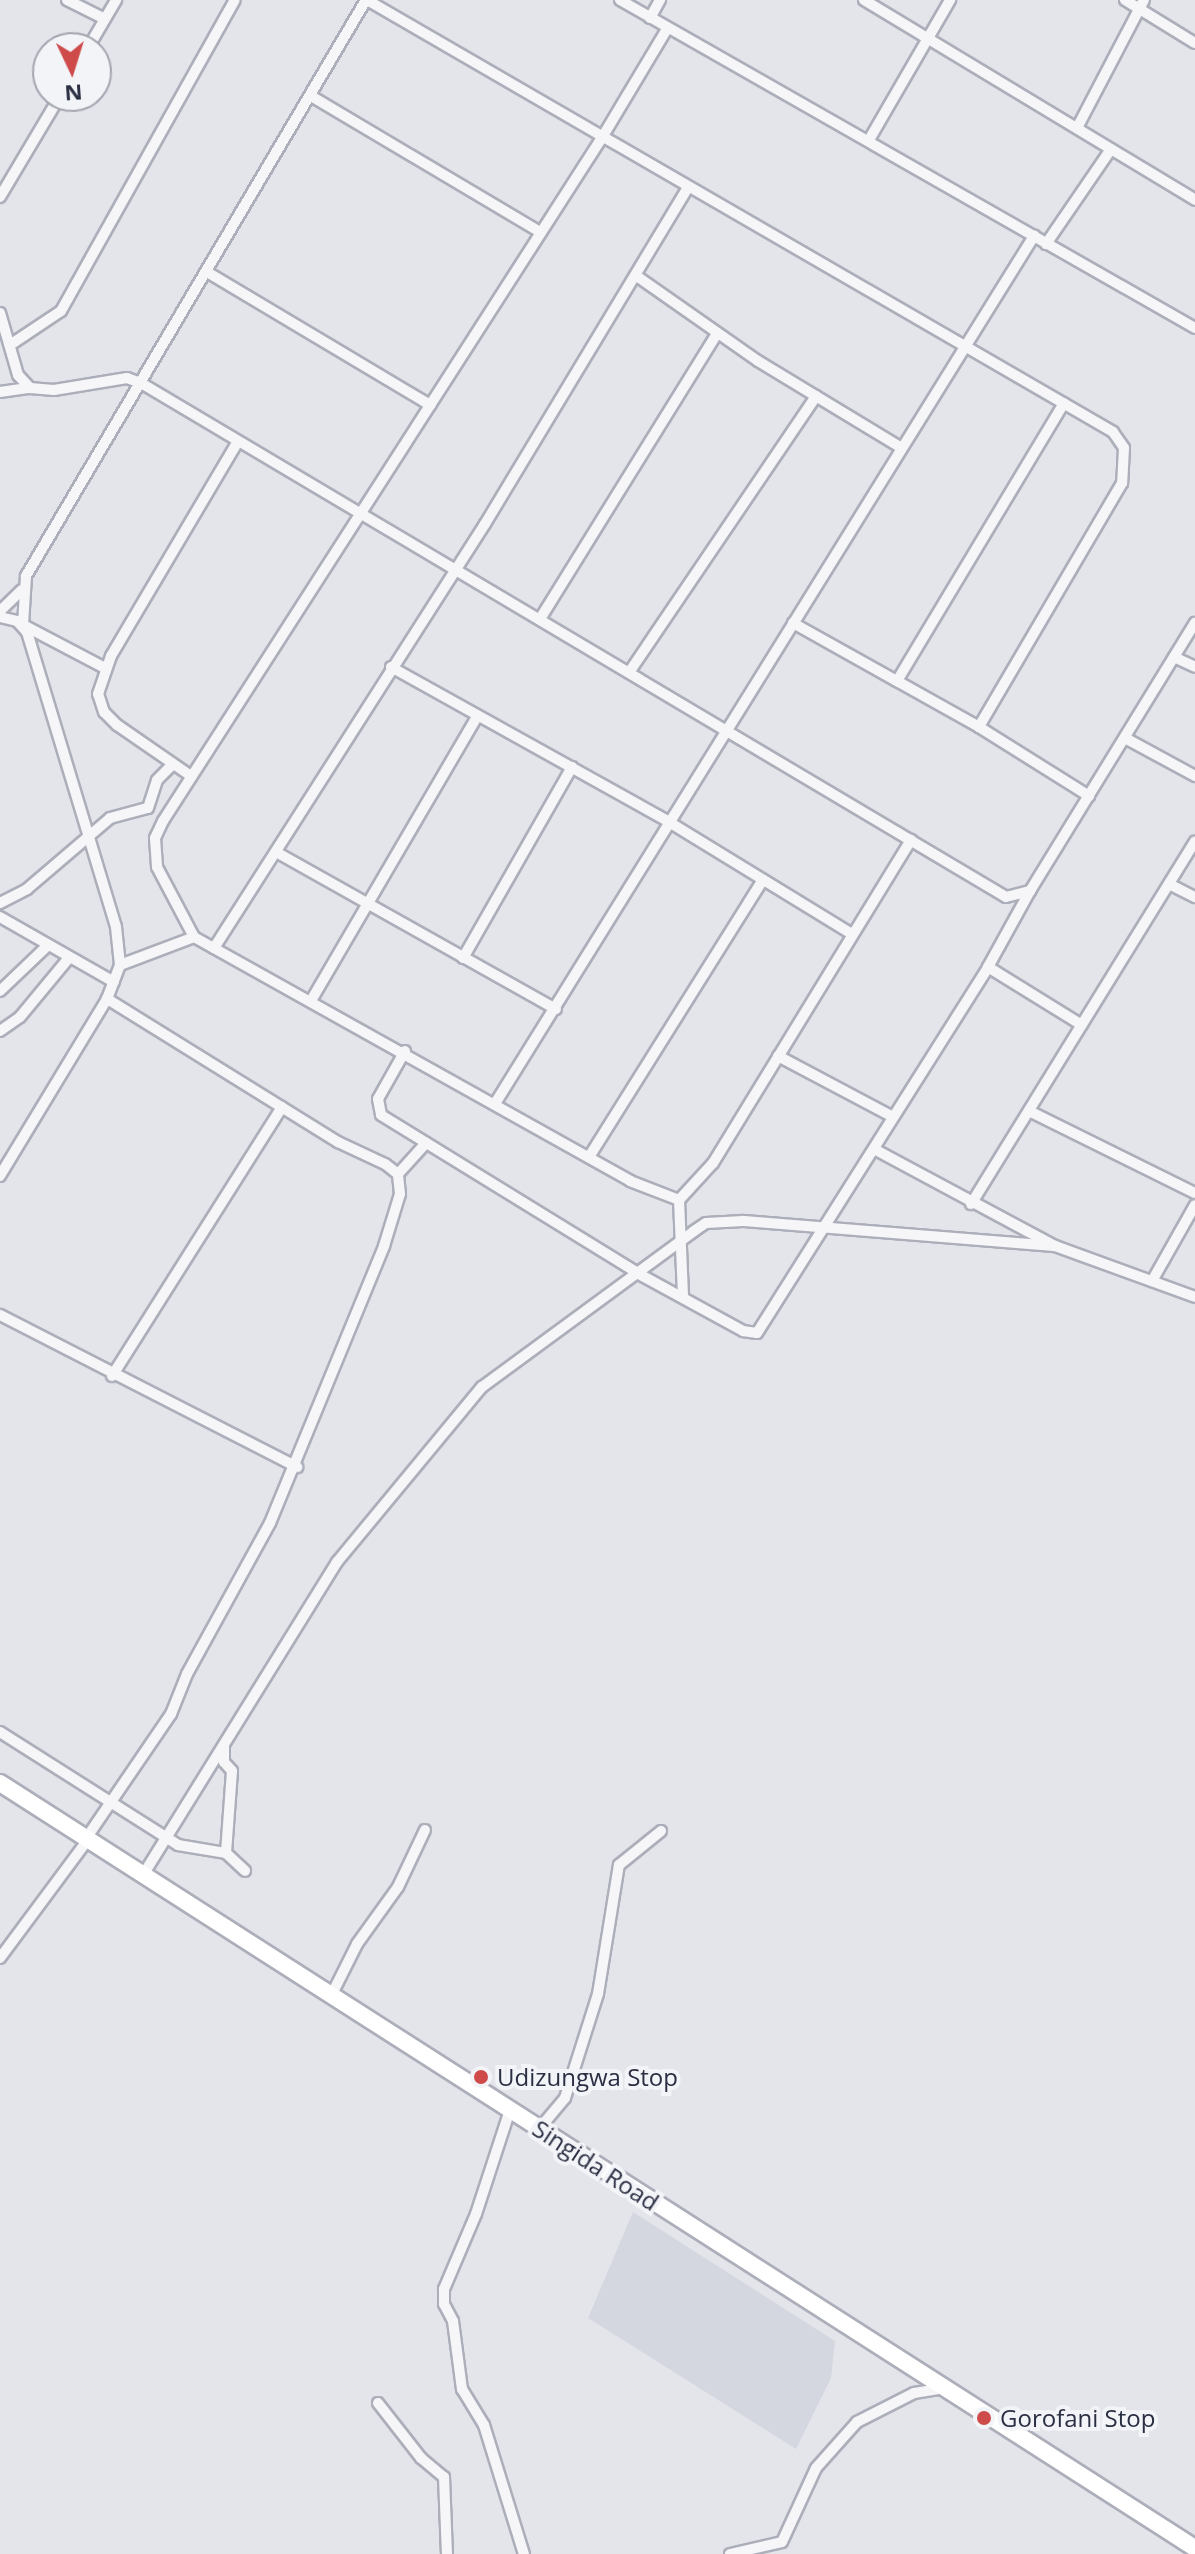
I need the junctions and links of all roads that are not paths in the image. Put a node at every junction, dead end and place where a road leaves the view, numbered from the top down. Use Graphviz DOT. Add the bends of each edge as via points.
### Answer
graph roads {
  1 [pos="67,0"];
  2 [pos="116,0"];
  3 [pos="235,0"];
  4 [pos="367,0"];
  5 [pos="620,0"];
  6 [pos="660,0"];
  7 [pos="864,0"];
  8 [pos="950,0"];
  9 [pos="1125,0"];
  10 [pos="1142,4"];
  11 [pos="650,18"];
  12 [pos="105,19"];
  13 [pos="667,29"];
  14 [pos="97,32"];
  15 [pos="928,37"];
  16 [pos="1195,43"];
  17 [pos="311,96"];
  18 [pos="50,112"];
  19 [pos="1077,128"];
  20 [pos="603,136"];
  21 [pos="869,140"];
  22 [pos="1111,149"];
  23 [pos="688,188"];
  24 [pos="0,197"];
  25 [pos="1195,200"];
  26 [pos="538,231"];
  27 [pos="1034,236"];
  28 [pos="1046,244"];
  29 [pos="207,272"];
  30 [pos="638,277"];
  31 [pos="0,313"];
  32 [pos="1195,328"];
  33 [pos="717,334"];
  34 [pos="10,345"];
  35 [pos="966,346"];
  36 [pos="141,383"];
  37 [pos="30,388"];
  38 [pos="0,392"];
  39 [pos="816,396"];
  40 [pos="1064,403"];
  41 [pos="430,405"];
  42 [pos="237,443"];
  43 [pos="900,447"];
  44 [pos="361,513"];
  45 [pos="453,568"];
  46 [pos="22,590"];
  47 [pos="0,611"];
  48 [pos="0,617"];
  49 [pos="540,619"];
  50 [pos="793,623"];
  51 [pos="1195,623"];
  52 [pos="23,625"];
  53 [pos="1174,657"];
  54 [pos="391,667"];
  55 [pos="1195,667"];
  56 [pos="105,668"];
  57 [pos="630,671"];
  58 [pos="897,681"];
  59 [pos="477,717"];
  60 [pos="979,727"];
  61 [pos="727,729"];
  62 [pos="1125,738"];
  63 [pos="172,765"];
  64 [pos="572,767"];
  65 [pos="191,776"];
  66 [pos="1195,776"];
  67 [pos="1089,796"];
  68 [pos="669,822"];
  69 [pos="87,837"];
  70 [pos="911,840"];
  71 [pos="1195,842"];
  72 [pos="276,852"];
  73 [pos="763,880"];
  74 [pos="1169,884"];
  75 [pos="1030,891"];
  76 [pos="1195,897"];
  77 [pos="0,903"];
  78 [pos="367,903"];
  79 [pos="0,917"];
  80 [pos="852,934"];
  81 [pos="194,937"];
  82 [pos="46,947"];
  83 [pos="214,948"];
  84 [pos="463,958"];
  85 [pos="68,959"];
  86 [pos="120,965"];
  87 [pos="988,967"];
  88 [pos="114,982"];
  89 [pos="0,991"];
  90 [pos="107,999"];
  91 [pos="312,999"];
  92 [pos="556,1009"];
  93 [pos="1082,1025"];
  94 [pos="0,1031"];
  95 [pos="405,1051"];
  96 [pos="778,1056"];
  97 [pos="496,1102"];
  98 [pos="282,1107"];
  99 [pos="1029,1111"];
  100 [pos="893,1117"];
  101 [pos="426,1143"];
  102 [pos="874,1149"];
  103 [pos="589,1157"];
  104 [pos="398,1174"];
  105 [pos="0,1176"];
  106 [pos="1195,1193"];
  107 [pos="679,1200"];
  108 [pos="971,1204"];
  109 [pos="1195,1205"];
  110 [pos="826,1227"];
  111 [pos="682,1242"];
  112 [pos="1055,1246"];
  113 [pos="639,1274"];
  114 [pos="1152,1281"];
  115 [pos="683,1297"];
  116 [pos="1195,1297"];
  117 [pos="0,1315"];
  118 [pos="112,1376"];
  119 [pos="297,1467"];
  120 [pos="0,1732"];
  121 [pos="224,1743"];
  122 [pos="0,1783"];
  123 [pos="108,1803"];
  124 [pos="425,1830"];
  125 [pos="661,1831"];
  126 [pos="166,1838"];
  127 [pos="87,1839"];
  128 [pos="226,1853"];
  129 [pos="245,1871"];
  130 [pos="143,1875"];
  131 [pos="0,1958"];
  132 [pos="331,1996"];
  133 [pos="510,2110"];
  134 [pos="539,2129"];
  135 [pos="947,2388"];
  136 [pos="378,2403"];
  137 [pos="771,2546"];
  138 [pos="1195,2548"];
  139 [pos="447,2554"];
  140 [pos="524,2554"];
  141 [pos="730,2554"];
  142 [pos="761,2554"];
  1 -- 12 [label="street"];
  2 -- 12 [label="street"];
  3 -- 34 [label="street" via="61,311"];
  4 -- 17 [label="street"];
  4 -- 20 [label="street"];
  5 -- 11 [label="street"];
  6 -- 11 [label="street"];
  7 -- 15 [label="street"];
  8 -- 15 [label="street"];
  9 -- 10 [label="street"];
  10 -- 16 [label="street"];
  10 -- 19 [label="street"];
  11 -- 13 [label="street"];
  12 -- 14 [label="street"];
  13 -- 20 [label="street"];
  13 -- 21 [label="street"];
  15 -- 19 [label="street"];
  15 -- 21 [label="street"];
  17 -- 26 [label="street"];
  17 -- 29 [label="street"];
  18 -- 24 [label="street"];
  19 -- 22 [label="street"];
  20 -- 23 [label="street"];
  20 -- 26 [label="street"];
  21 -- 27 [label="street"];
  22 -- 25 [label="street"];
  22 -- 28 [label="street"];
  23 -- 30 [label="street"];
  23 -- 35 [label="street"];
  26 -- 41 [label="street"];
  27 -- 28 [label="street"];
  27 -- 35 [label="street"];
  28 -- 32 [label="street"];
  29 -- 36 [label="street"];
  29 -- 41 [label="street"];
  30 -- 33 [label="street"];
  30 -- 45 [label="street"];
  31 -- 34 [label="street"];
  33 -- 39 [label="street"];
  33 -- 49 [label="street"];
  34 -- 37 [label="street" via="18,375"];
  35 -- 40 [label="street"];
  35 -- 43 [label="street"];
  36 -- 37 [label="street" via="127,378"];
  36 -- 42 [label="street"];
  36 -- 46 [label="street"];
  37 -- 38 [label="street"];
  39 -- 43 [label="street"];
  39 -- 57 [label="street"];
  40 -- 58 [label="street"];
  40 -- 60 [label="street" via="1113,432 1124,448 1126,467 1110,506"];
  41 -- 44 [label="street"];
  42 -- 44 [label="street"];
  42 -- 56 [label="street"];
  43 -- 50 [label="street"];
  44 -- 45 [label="street"];
  44 -- 65 [label="street"];
  45 -- 49 [label="street"];
  45 -- 54 [label="street"];
  46 -- 47 [label="street"];
  46 -- 52 [label="street"];
  48 -- 52 [label="street"];
  49 -- 57 [label="street"];
  50 -- 58 [label="street"];
  50 -- 61 [label="street"];
  51 -- 53 [label="street"];
  52 -- 56 [label="street"];
  52 -- 69 [label="street"];
  53 -- 55 [label="street"];
  53 -- 62 [label="street"];
  54 -- 59 [label="street"];
  54 -- 72 [label="street"];
  56 -- 63 [label="street" via="98,694 104,712"];
  57 -- 61 [label="street"];
  58 -- 60 [label="street"];
  59 -- 64 [label="street"];
  59 -- 78 [label="street"];
  60 -- 67 [label="street"];
  61 -- 68 [label="street"];
  61 -- 70 [label="street"];
  62 -- 66 [label="street"];
  62 -- 67 [label="street"];
  63 -- 65 [label="street"];
  63 -- 69 [label="street" via="157,780 148,808 110,818"];
  64 -- 68 [label="street"];
  64 -- 84 [label="street"];
  65 -- 81 [label="street" via="155,838 153,852"];
  67 -- 75 [label="street"];
  68 -- 73 [label="street"];
  68 -- 92 [label="street"];
  69 -- 77 [label="street" via="27,889"];
  69 -- 86 [label="street" via="116,927"];
  70 -- 75 [label="street" via="1006,897"];
  70 -- 80 [label="street"];
  71 -- 74 [label="street"];
  72 -- 78 [label="street"];
  72 -- 83 [label="street"];
  73 -- 80 [label="street"];
  73 -- 103 [label="street"];
  74 -- 76 [label="street"];
  74 -- 93 [label="street"];
  75 -- 87 [label="street"];
  78 -- 84 [label="street"];
  78 -- 91 [label="street"];
  79 -- 82 [label="street"];
  80 -- 96 [label="street"];
  81 -- 83 [label="street"];
  81 -- 86 [label="street"];
  82 -- 85 [label="street"];
  82 -- 89 [label="street"];
  83 -- 91 [label="street"];
  84 -- 92 [label="street"];
  85 -- 88 [label="street"];
  85 -- 94 [label="street" via="20,1017"];
  86 -- 88 [label="street"];
  87 -- 93 [label="street"];
  87 -- 100 [label="street"];
  88 -- 90 [label="street"];
  90 -- 98 [label="street"];
  90 -- 105 [label="street"];
  91 -- 95 [label="street"];
  92 -- 97 [label="street"];
  93 -- 99 [label="street"];
  95 -- 97 [label="street"];
  95 -- 101 [label="street" via="376,1107"];
  96 -- 100 [label="street"];
  96 -- 107 [label="street" via="713,1163"];
  97 -- 103 [label="street"];
  98 -- 104 [label="street"];
  98 -- 118 [label="street"];
  99 -- 106 [label="street"];
  99 -- 108 [label="street"];
  100 -- 102 [label="street"];
  101 -- 104 [label="street"];
  101 -- 113 [label="street"];
  102 -- 108 [label="street"];
  102 -- 110 [label="street"];
  103 -- 107 [label="street"];
  104 -- 119 [label="street" via="400,1194 384,1246"];
  107 -- 111 [label="street"];
  108 -- 112 [label="street"];
  109 -- 114 [label="street"];
  110 -- 111 [label="street" via="720,1221 706,1223"];
  110 -- 112 [label="street"];
  110 -- 115 [label="street" via="757,1333 743,1331"];
  111 -- 113 [label="street"];
  111 -- 115 [label="street"];
  112 -- 114 [label="street"];
  113 -- 115 [label="street"];
  113 -- 121 [label="street" via="552,1331 482,1387 337,1562"];
  114 -- 116 [label="street"];
  117 -- 118 [label="street"];
  118 -- 119 [label="street"];
  119 -- 123 [label="street" via="171,1714"];
  120 -- 123 [label="street"];
  121 -- 126 [label="street"];
  121 -- 128 [label="street" via="224,1762 232,1771"];
  122 -- 127 [label="highway, Singida Road"];
  123 -- 126 [label="street"];
  123 -- 127 [label="street"];
  124 -- 132 [label="street" via="398,1887 357,1944"];
  125 -- 134 [label="street" via="619,1865 598,1994 565,2098"];
  126 -- 128 [label="street"];
  126 -- 130 [label="street"];
  127 -- 130 [label="highway, Singida Road"];
  127 -- 131 [label="street"];
  128 -- 129 [label="street"];
  130 -- 132 [label="highway, Singida Road"];
  132 -- 133 [label="highway, Singida Road"];
  133 -- 134 [label="highway, Singida Road"];
  133 -- 140 [label="street" via="476,2214 453,2264 444,2304 453,2321 462,2389 484,2425"];
  134 -- 135 [label="highway, Singida Road"];
  135 -- 137 [label="street" via="914,2393 857,2422 828,2450 791,2531"];
  135 -- 138 [label="highway, Singida Road"];
  136 -- 139 [label="street" via="421,2458 444,2477"];
  137 -- 141 [label="street"];
  137 -- 142 [label="street"];
}
